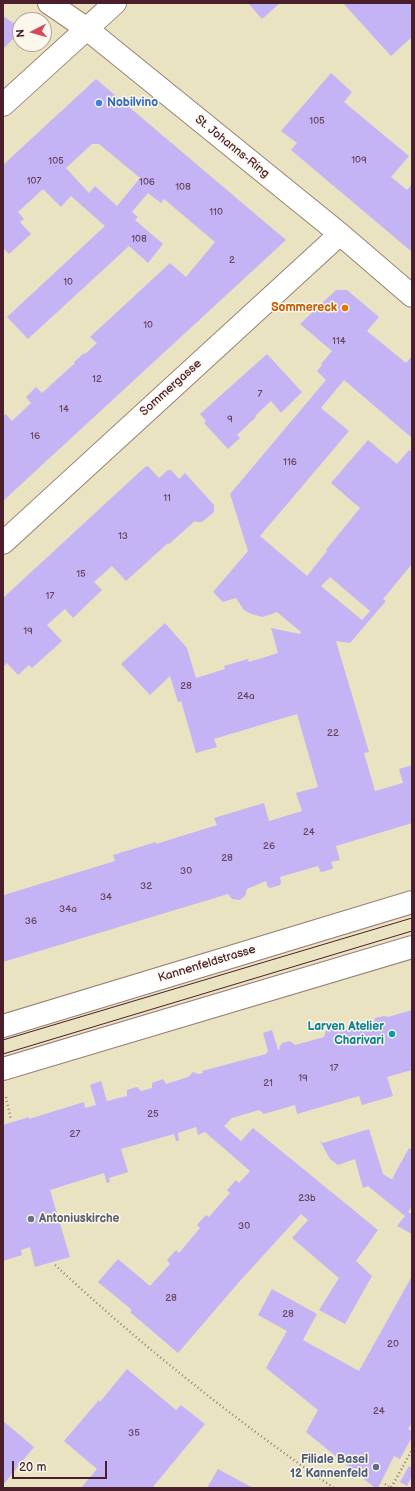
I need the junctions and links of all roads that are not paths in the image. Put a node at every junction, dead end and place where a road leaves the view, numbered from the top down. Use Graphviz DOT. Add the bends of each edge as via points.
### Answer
graph roads {
  1 [pos="49,3"];
  2 [pos="115,3"];
  3 [pos="87,28"];
  4 [pos="3,105"];
  5 [pos="340,234"];
  6 [pos="412,296"];
  7 [pos="3,542"];
  8 [pos="412,902"];
  9 [pos="412,947"];
  10 [pos="3,1026"];
  11 [pos="3,1068"];
  1 -- 3 [label="street, St. Johanns-Ring"];
  2 -- 3 [label="street"];
  3 -- 4 [label="street"];
  3 -- 5 [label="street, St. Johanns-Ring"];
  5 -- 6 [label="street, St. Johanns-Ring"];
  5 -- 7 [label="street, Sommergasse"];
  8 -- 10 [label="street, Kannenfeldstrasse"];
  9 -- 11 [label="street"];
}
